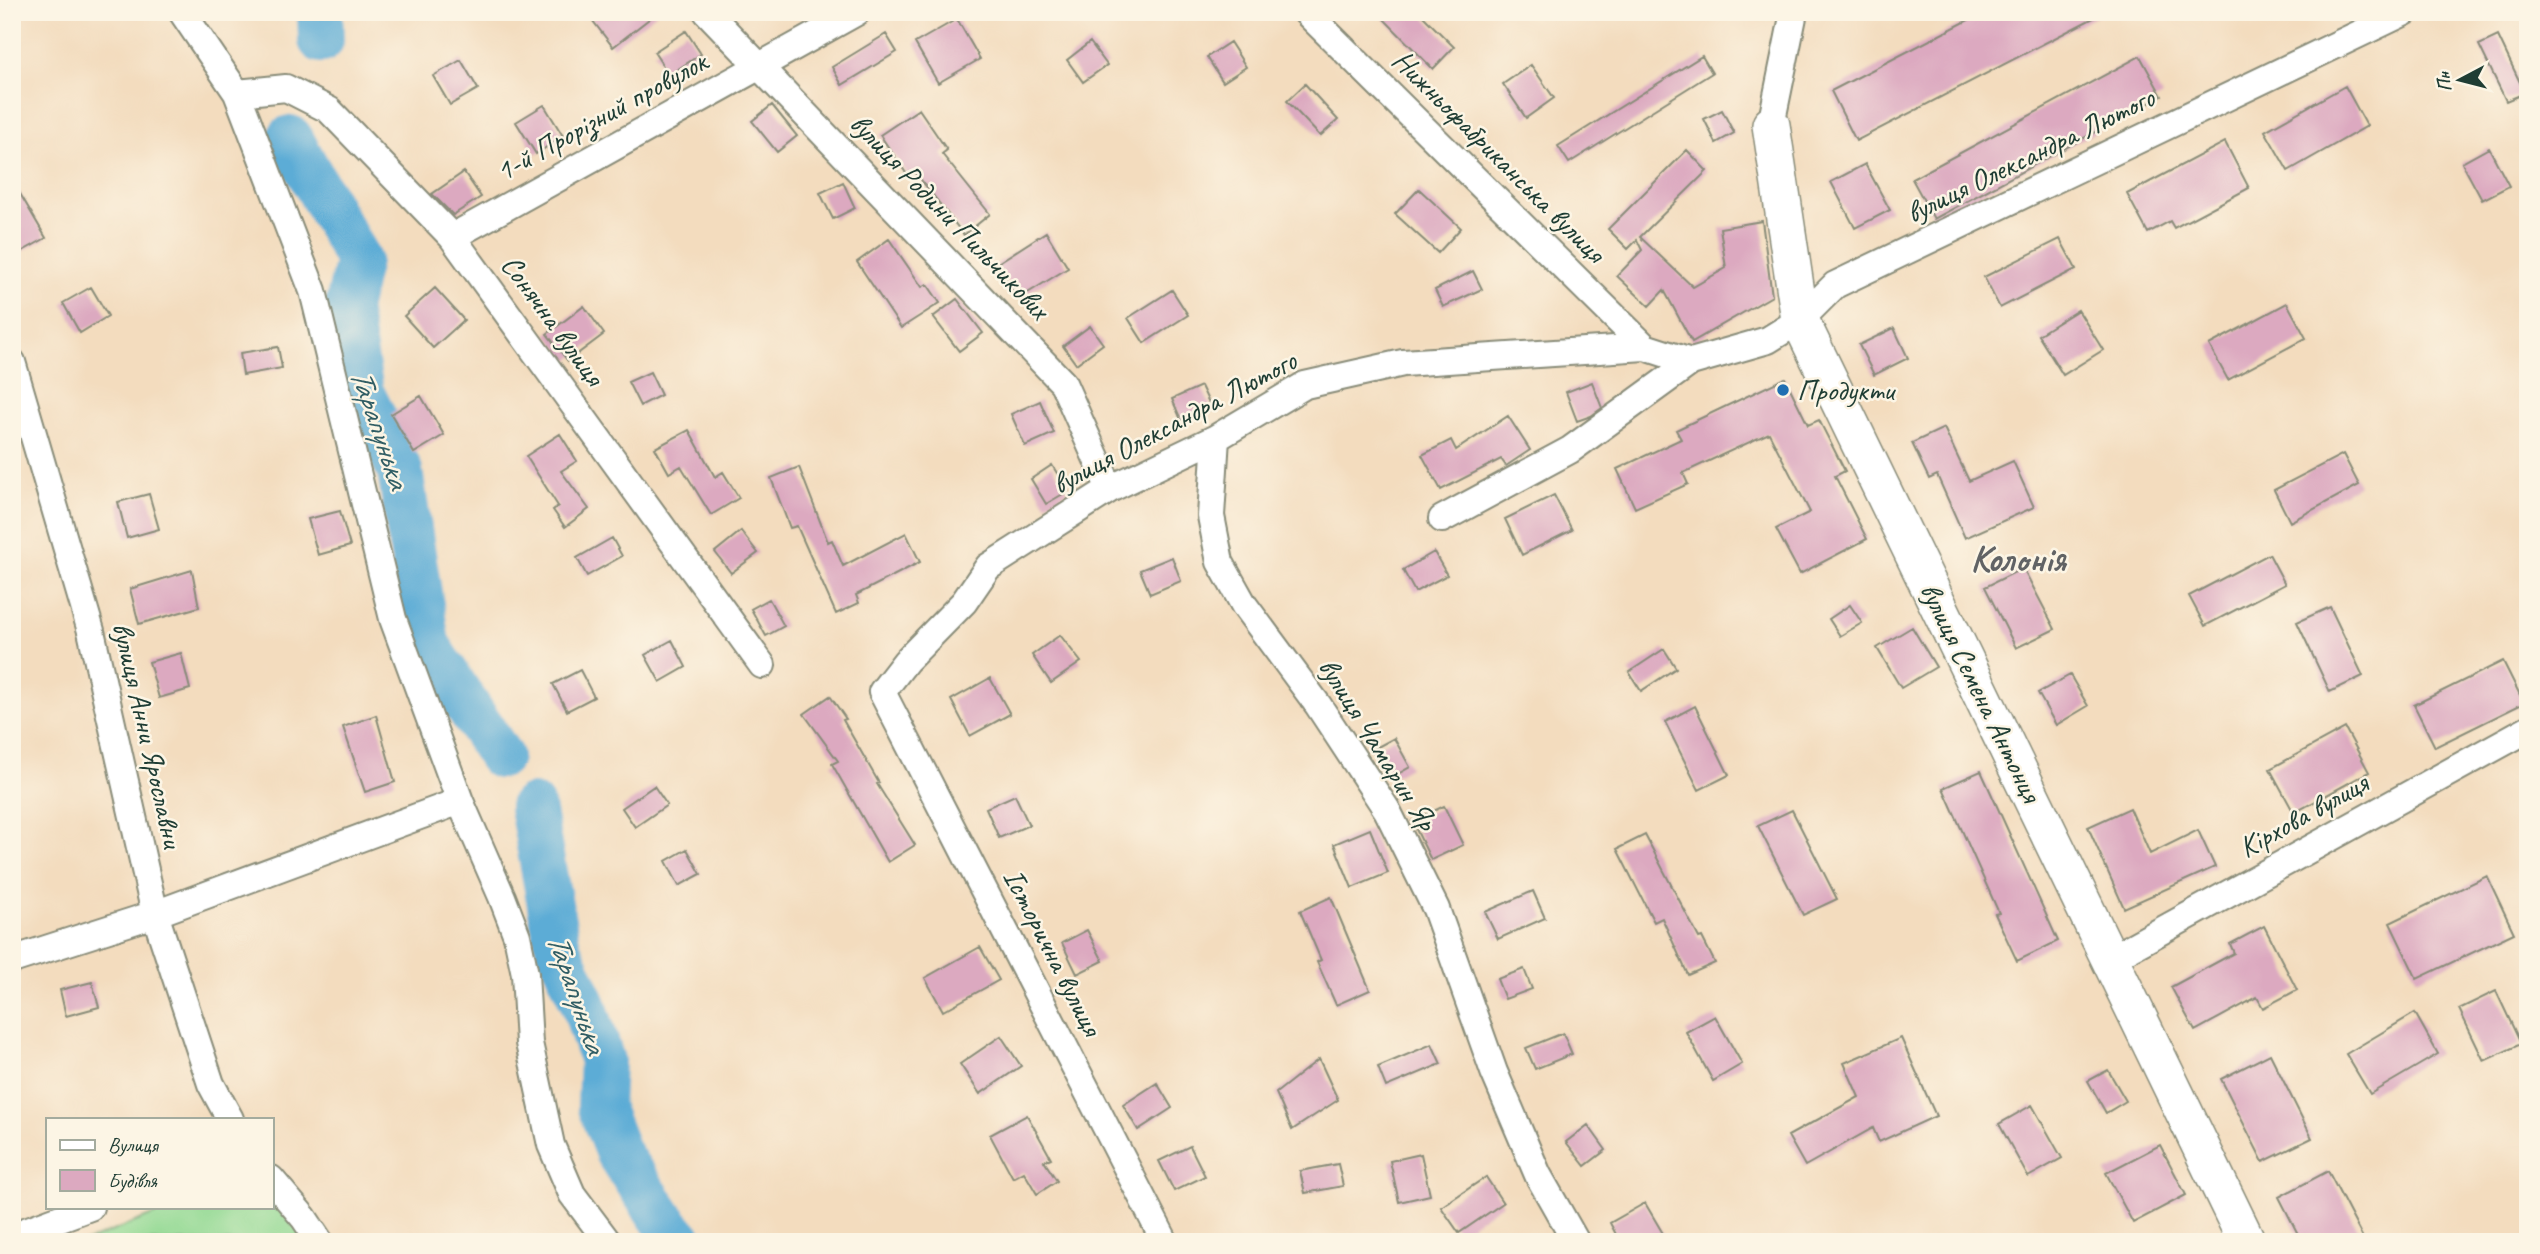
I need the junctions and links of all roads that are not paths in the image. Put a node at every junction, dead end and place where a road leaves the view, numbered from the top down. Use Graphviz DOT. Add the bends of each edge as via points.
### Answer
graph roads {
  1 [pos="181,12"];
  2 [pos="707,12"];
  3 [pos="857,12"];
  4 [pos="1306,12"];
  5 [pos="1794,12"];
  6 [pos="2405,12"];
  7 [pos="760,65"];
  8 [pos="237,93"];
  9 [pos="1771,125"];
  10 [pos="452,237"];
  11 [pos="1800,320"];
  12 [pos="1645,347"];
  13 [pos="12,362"];
  14 [pos="1691,362"];
  15 [pos="1216,438"];
  16 [pos="1110,489"];
  17 [pos="1442,519"];
  18 [pos="762,665"];
  19 [pos="882,692"];
  20 [pos="2528,729"];
  21 [pos="460,802"];
  22 [pos="155,914"];
  23 [pos="12,960"];
  24 [pos="2110,960"];
  25 [pos="229,1118"];
  26 [pos="273,1181"];
  27 [pos="87,1208"];
  28 [pos="12,1236"];
  29 [pos="320,1242"];
  30 [pos="608,1242"];
  31 [pos="1165,1242"];
  32 [pos="1576,1242"];
  33 [pos="2247,1242"];
  1 -- 8 [label="street"];
  2 -- 7 [label="street, вулиця Родини Пильчикових"];
  3 -- 7 [label="street, 1-й Прорізний провулок"];
  4 -- 12 [label="street, Нижньофабриканська вулиця"];
  5 -- 9 [label="street"];
  6 -- 11 [label="street, вулиця Олександра Лютого" via="1835,285"];
  7 -- 10 [label="street, 1-й Прорізний провулок"];
  7 -- 16 [label="street, вулиця Родини Пильчикових" via="1063,383"];
  8 -- 10 [label="street, Сонячна вулиця" via="286,88 329,110"];
  8 -- 21 [label="street" via="313,291 393,619"];
  9 -- 11 [label="street, вулиця Семена Антонця"];
  10 -- 18 [label="street, Сонячна вулиця"];
  11 -- 14 [label="street, вулиця Олександра Лютого" via="1768,340"];
  11 -- 24 [label="street, вулиця Семена Антонця"];
  12 -- 14 [label="street, вулиця Олександра Лютого"];
  12 -- 15 [label="street, вулиця Олександра Лютого" via="1403,363 1305,385"];
  13 -- 22 [label="street, вулиця Анни Ярославни" via="91,631"];
  14 -- 17 [label="street, вулиця Олександра Лютого" via="1570,450"];
  15 -- 16 [label="street, вулиця Олександра Лютого"];
  15 -- 32 [label="street, вулиця Чамарин Яр" via="1211,516 1220,562 1244,605 1387,810 1436,909 1494,1072 1538,1175"];
  16 -- 19 [label="street, вулиця Олександра Лютого" via="988,567 964,602"];
  19 -- 31 [label="street, Історична вулиця"];
  20 -- 24 [label="street, Кірхова вулиця"];
  21 -- 22 [label="street"];
  21 -- 30 [label="street" via="517,936 525,974 529,1043 551,1145 572,1194"];
  22 -- 23 [label="street"];
  22 -- 25 [label="street, вулиця Анни Ярославни" via="211,1084"];
  24 -- 33 [label="street, вулиця Семена Антонця"];
  26 -- 29 [label="street"];
  27 -- 28 [label="street"];
}
